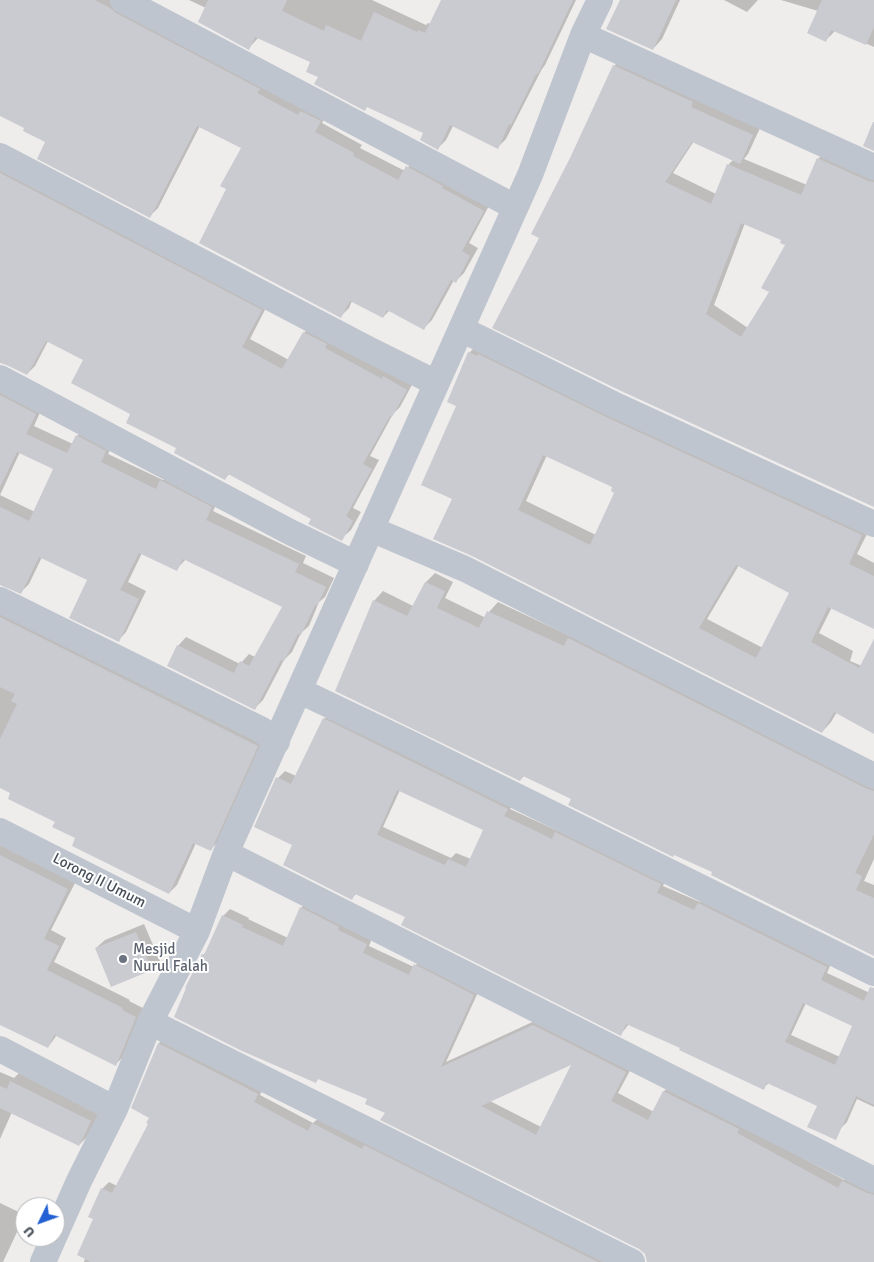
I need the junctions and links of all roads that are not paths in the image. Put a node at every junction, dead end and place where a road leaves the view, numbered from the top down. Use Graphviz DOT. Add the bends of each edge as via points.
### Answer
graph roads {
  1 [pos="122,0"];
  2 [pos="598,1"];
  3 [pos="583,36"];
  4 [pos="0,156"];
  5 [pos="874,167"];
  6 [pos="515,207"];
  7 [pos="461,329"];
  8 [pos="0,378"];
  9 [pos="436,383"];
  10 [pos="874,524"];
  11 [pos="371,529"];
  12 [pos="356,564"];
  13 [pos="0,600"];
  14 [pos="300,691"];
  15 [pos="277,742"];
  16 [pos="874,776"];
  17 [pos="0,832"];
  18 [pos="226,853"];
  19 [pos="197,930"];
  20 [pos="874,972"];
  21 [pos="150,1022"];
  22 [pos="0,1049"];
  23 [pos="115,1109"];
  24 [pos="874,1180"];
  25 [pos="65,1215"];
  26 [pos="50,1247"];
  27 [pos="43,1262"];
  28 [pos="632,1262"];
  1 -- 6 [label="street"];
  2 -- 3 [label="street"];
  3 -- 5 [label="street"];
  3 -- 6 [label="street"];
  4 -- 9 [label="street"];
  6 -- 7 [label="street"];
  7 -- 9 [label="street"];
  7 -- 10 [label="street" via="613,404"];
  8 -- 12 [label="street"];
  9 -- 11 [label="street"];
  11 -- 12 [label="street"];
  11 -- 16 [label="street" via="465,569"];
  12 -- 14 [label="street"];
  13 -- 15 [label="street" via="262,730"];
  14 -- 15 [label="street"];
  14 -- 20 [label="street"];
  15 -- 18 [label="street"];
  17 -- 19 [label="street, Lorong II Umum"];
  18 -- 19 [label="street"];
  18 -- 24 [label="street"];
  19 -- 21 [label="street"];
  21 -- 23 [label="street"];
  21 -- 28 [label="street"];
  22 -- 23 [label="street"];
  23 -- 25 [label="street"];
  26 -- 27 [label="street"];
}
